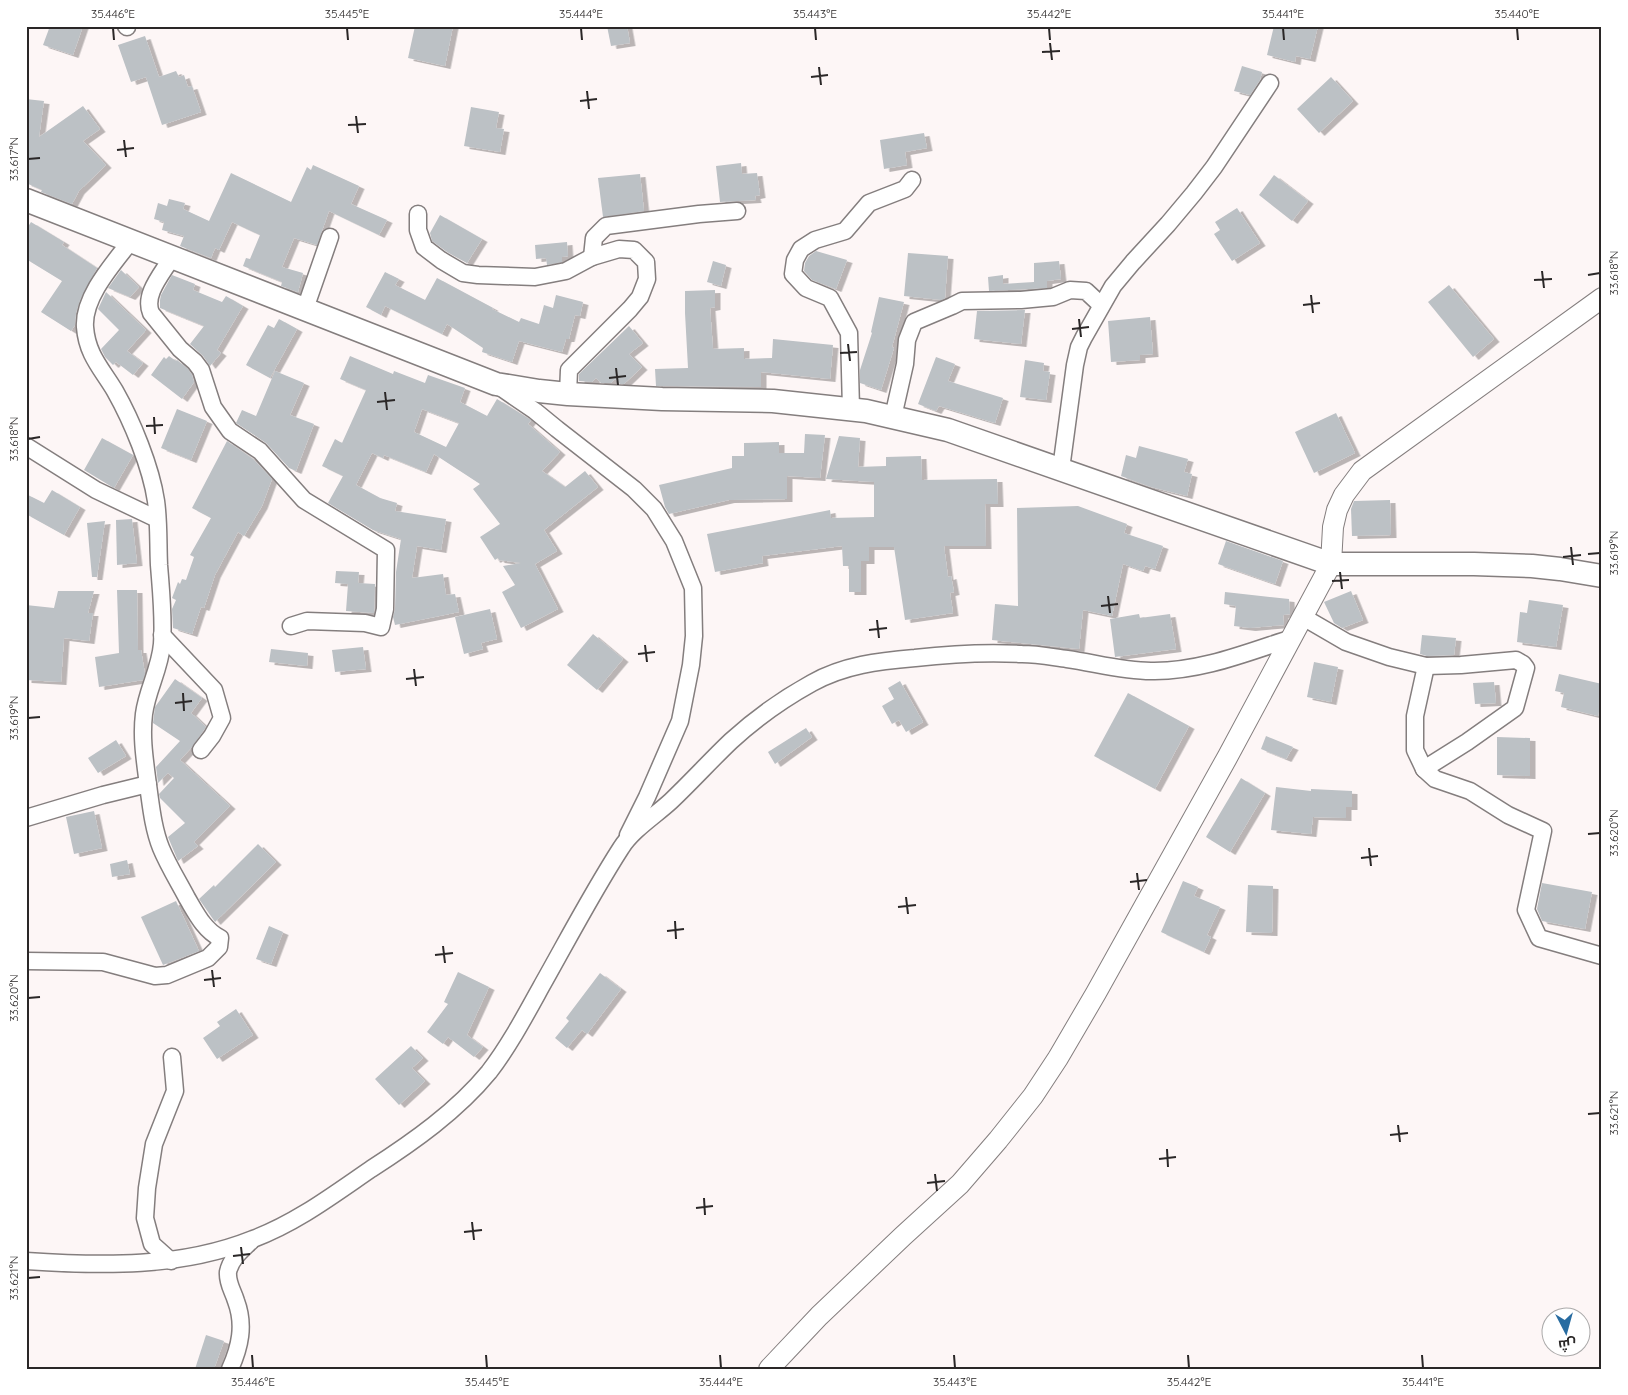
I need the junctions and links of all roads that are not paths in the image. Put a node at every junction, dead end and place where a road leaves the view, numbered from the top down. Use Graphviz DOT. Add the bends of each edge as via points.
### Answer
graph roads {
  1 [pos="1270,83"];
  2 [pos="912,180"];
  3 [pos="26,200"];
  4 [pos="737,211"];
  5 [pos="418,214"];
  6 [pos="330,237"];
  7 [pos="130,242"];
  8 [pos="172,257"];
  9 [pos="592,257"];
  10 [pos="1602,298"];
  11 [pos="1101,305"];
  12 [pos="305,309"];
  13 [pos="496,384"];
  14 [pos="568,394"];
  15 [pos="851,409"];
  16 [pos="893,418"];
  17 [pos="26,446"];
  18 [pos="1061,469"];
  19 [pos="157,519"];
  20 [pos="1331,564"];
  21 [pos="1602,576"];
  22 [pos="1303,617"];
  23 [pos="291,626"];
  24 [pos="162,635"];
  25 [pos="1292,638"];
  26 [pos="1426,666"];
  27 [pos="201,750"];
  28 [pos="1424,769"];
  29 [pos="148,784"];
  30 [pos="26,818"];
  31 [pos="624,843"];
  32 [pos="1602,956"];
  33 [pos="26,961"];
  34 [pos="172,1057"];
  35 [pos="252,1240"];
  36 [pos="171,1261"];
  37 [pos="26,1262"];
  38 [pos="230,1369"];
  39 [pos="769,1369"];
  1 -- 11 [label="street" via="1214,167 1113,286"];
  2 -- 15 [label="street" via="905,189 869,203 845,231 815,240 801,249 795,260 792,274 806,288 830,298 849,333"];
  3 -- 7 [label="main road"];
  4 -- 9 [label="street" via="606,226 594,238"];
  5 -- 9 [label="street" via="418,230 424,247 463,273 535,277 566,270"];
  6 -- 12 [label="street"];
  7 -- 8 [label="main road"];
  7 -- 19 [label="street" via="96,286 85,325 95,362 115,392 141,448 156,501"];
  8 -- 12 [label="main road"];
  8 -- 23 [label="street" via="149,298 148,306 180,349 201,370 219,417 230,431 260,451 304,500 386,550 386,609 381,626 306,621"];
  9 -- 14 [label="street" via="619,248 634,250 646,262 646,279 640,297 630,309 569,370"];
  10 -- 20 [label="street" via="1362,470 1337,510"];
  11 -- 16 [label="street" via="1086,291 1070,290 1053,297 962,301 914,322 907,340"];
  11 -- 18 [label="street" via="1079,347"];
  12 -- 13 [label="main road"];
  13 -- 14 [label="main road"];
  13 -- 31 [label="street" via="580,446 654,509 674,540 693,588 694,636 680,721"];
  14 -- 15 [label="main road" via="773,401"];
  15 -- 16 [label="main road"];
  16 -- 18 [label="main road" via="948,430"];
  17 -- 19 [label="street" via="96,490"];
  18 -- 20 [label="main road"];
  19 -- 24 [label="street"];
  20 -- 21 [label="main road" via="1532,566"];
  20 -- 22 [label="street"];
  22 -- 25 [label="street"];
  22 -- 26 [label="street" via="1346,642"];
  24 -- 27 [label="street" via="214,690 222,718"];
  24 -- 29 [label="street" via="158,670 144,711"];
  25 -- 31 [label="street" via="1195,668 1165,671 1146,672 1023,654 957,654 837,670 776,705 734,739"];
  25 -- 39 [label="street" via="1096,993 1033,1096 960,1184 826,1309"];
  26 -- 28 [label="street" via="1415,716 1415,750"];
  26 -- 28 [label="street" via="1516,660 1526,668 1515,708"];
  28 -- 32 [label="street" via="1435,780 1470,791 1508,815 1542,831 1526,910 1539,938"];
  29 -- 30 [label="street"];
  29 -- 33 [label="street" via="154,827 161,847 201,922 220,938 219,948 208,958 167,975 155,976 103,962"];
  31 -- 35 [label="street" via="526,1014 491,1069 474,1089 397,1152 298,1218"];
  34 -- 36 [label="street" via="174,1091 154,1144 145,1218 152,1244"];
  35 -- 36 [label="street"];
  35 -- 38 [label="street" via="232,1260 228,1270 230,1289 240,1319 238,1351"];
  36 -- 37 [label="street" via="123,1264"];
}
